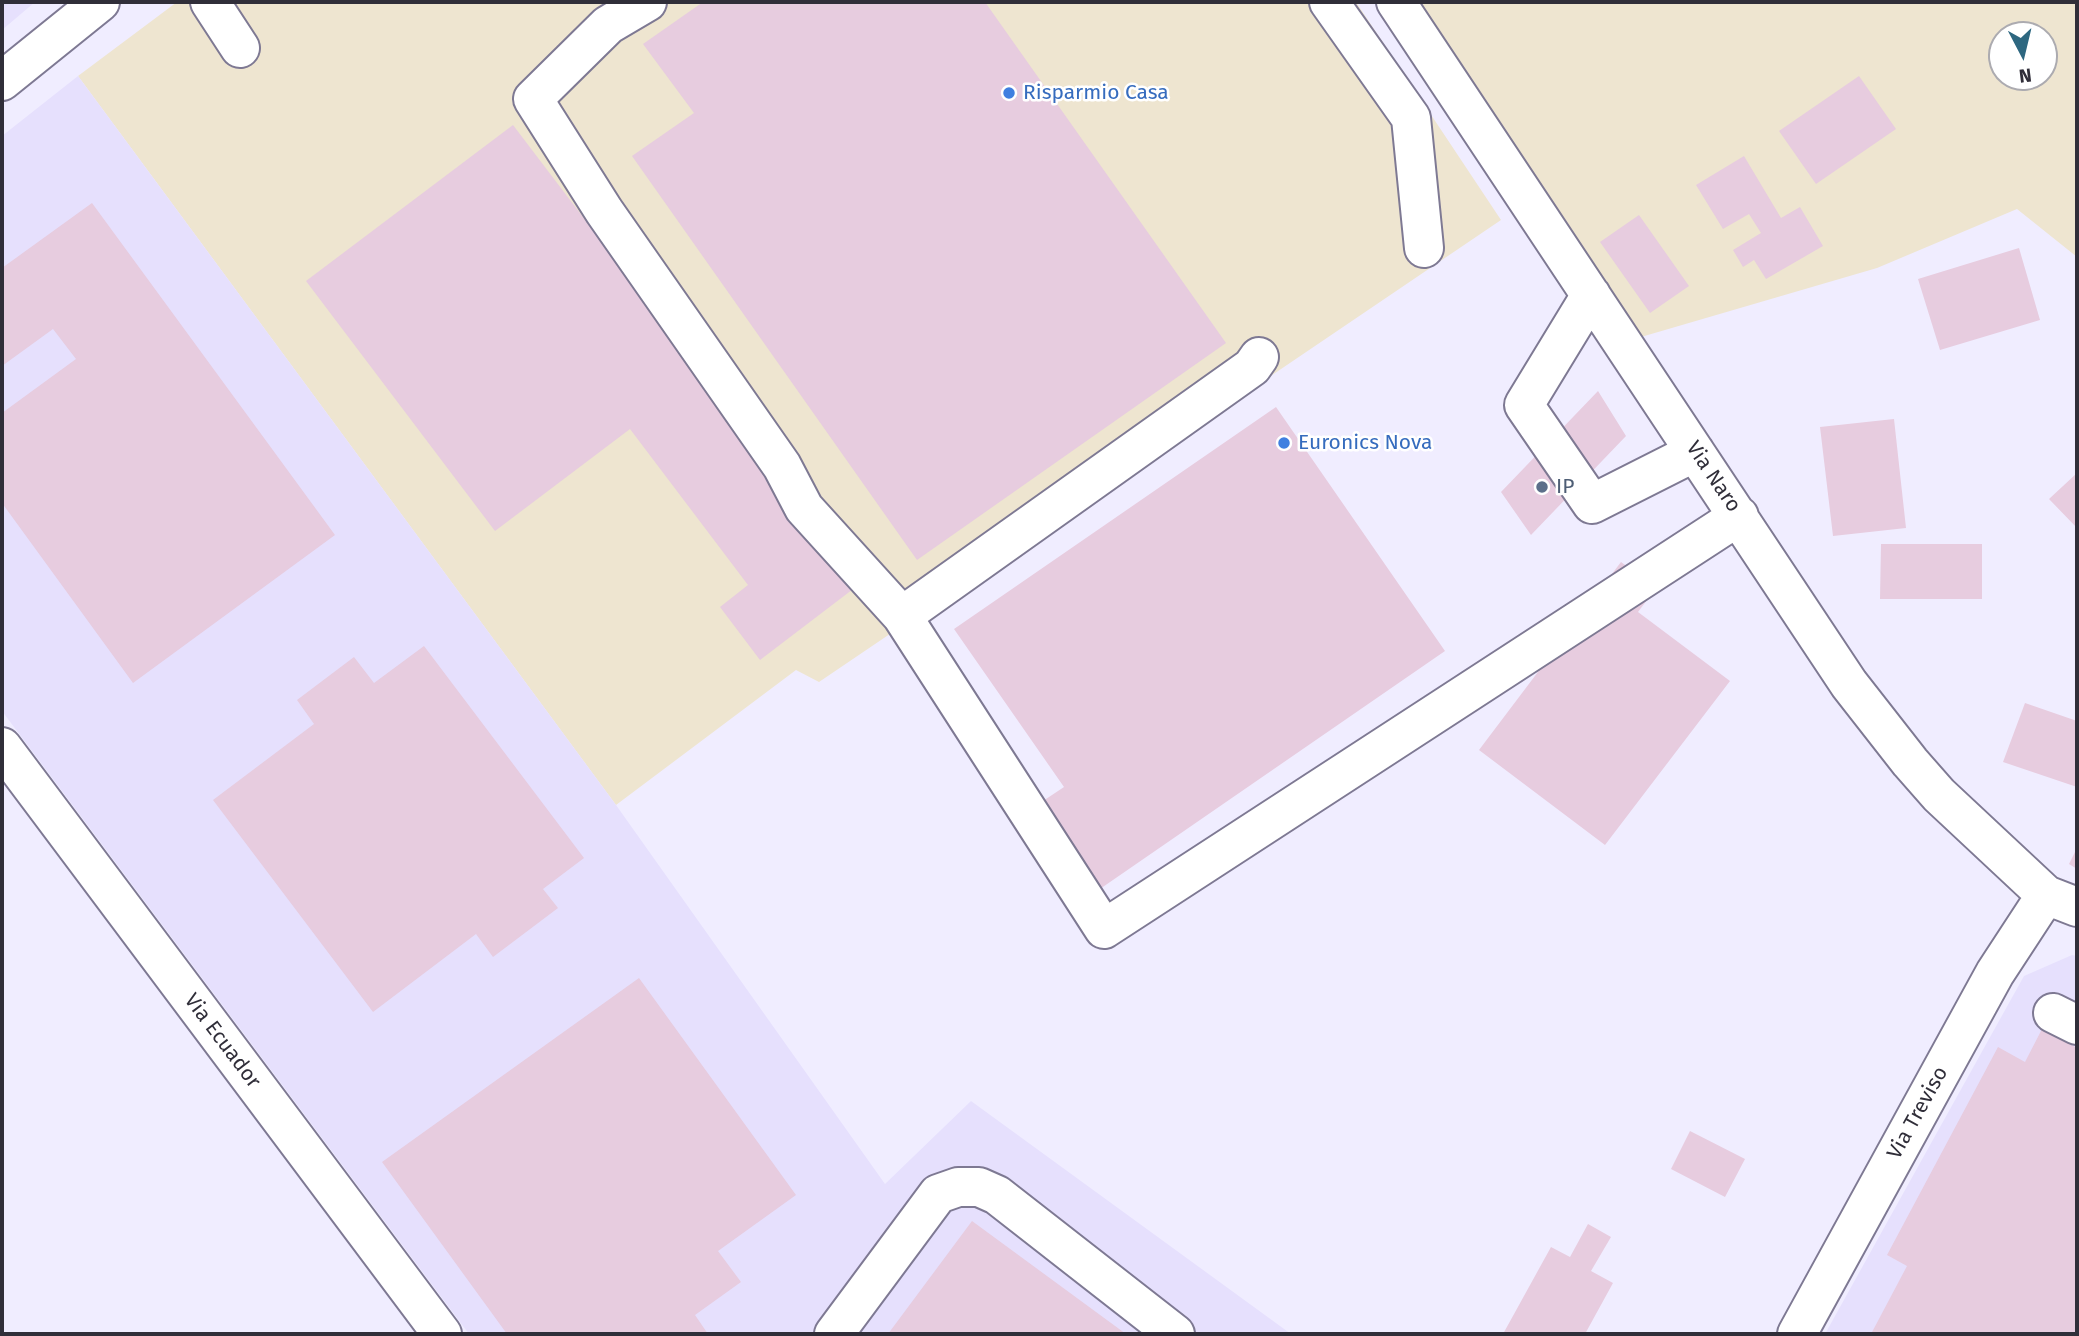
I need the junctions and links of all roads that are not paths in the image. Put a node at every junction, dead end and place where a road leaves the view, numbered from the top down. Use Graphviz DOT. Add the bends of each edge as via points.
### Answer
graph roads {
  1 [pos="100,2"];
  2 [pos="210,2"];
  3 [pos="647,2"];
  4 [pos="1329,2"];
  5 [pos="1396,2"];
  6 [pos="240,48"];
  7 [pos="2,81"];
  8 [pos="1424,248"];
  9 [pos="1591,295"];
  10 [pos="1259,357"];
  11 [pos="1695,452"];
  12 [pos="1739,516"];
  13 [pos="902,616"];
  14 [pos="2,747"];
  15 [pos="2062,901"];
  16 [pos="442,1334"];
  17 [pos="834,1334"];
  18 [pos="1175,1334"];
  19 [pos="1797,1334"];
  1 -- 7 [label="street"];
  2 -- 6 [label="street"];
  3 -- 13 [label="street" via="608,25 533,100 604,211 782,466 804,508"];
  4 -- 8 [label="street" via="1411,117"];
  5 -- 9 [label="street, Via Naro"];
  9 -- 11 [label="street, Via Naro"];
  9 -- 11 [label="street" via="1524,404 1592,504"];
  10 -- 13 [label="street" via="1252,367"];
  11 -- 12 [label="street, Via Naro"];
  12 -- 13 [label="street" via="1104,929"];
  12 -- 15 [label="street, Via Naro" via="1849,684 1910,762 1939,795"];
  14 -- 16 [label="street, Via Ecuador"];
  15 -- 19 [label="street, Via Treviso" via="1995,973"];
  17 -- 18 [label="street" via="938,1194 958,1186 979,1187 997,1195"];
}
